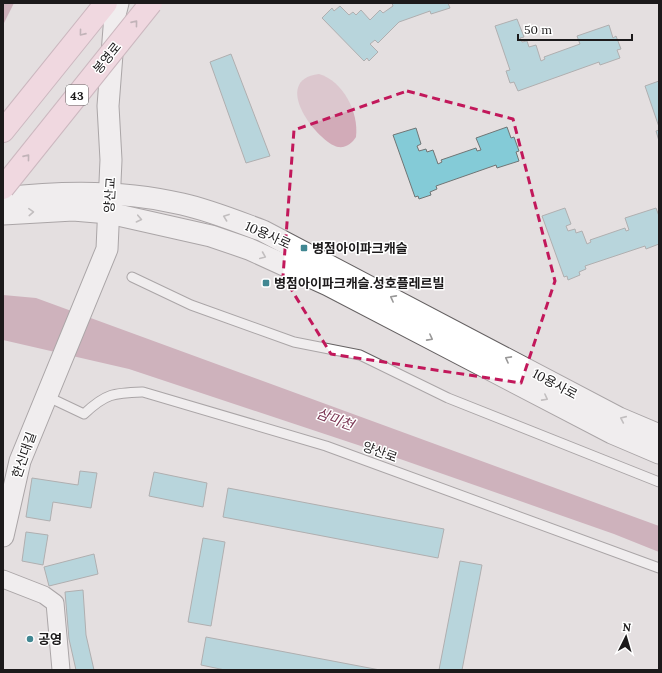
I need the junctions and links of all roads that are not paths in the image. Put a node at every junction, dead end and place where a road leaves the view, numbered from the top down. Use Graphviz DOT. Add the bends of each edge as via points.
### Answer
graph roads {
  1 [pos="106,3"];
  2 [pos="118,3"];
  3 [pos="151,3"];
  4 [pos="3,131"];
  5 [pos="3,188"];
  6 [pos="3,198"];
  7 [pos="59,202"];
  8 [pos="110,203"];
  9 [pos="190,206"];
  10 [pos="3,214"];
  11 [pos="185,230"];
  12 [pos="132,277"];
  13 [pos="54,376"];
  14 [pos="46,396"];
  15 [pos="659,435"];
  16 [pos="659,453"];
  17 [pos="659,482"];
  18 [pos="3,536"];
  19 [pos="659,568"];
  20 [pos="3,579"];
  21 [pos="61,670"];
  1 -- 4 [label="highway, one-way"];
  2 -- 8 [label="street, 양산교" via="108,106"];
  5 -- 3 [label="highway, 봉영로 / 43, one-way, bridge"];
  6 -- 7 [label="street, 10용사로"];
  7 -- 8 [label="street, 10용사로"];
  10 -- 7 [label="street, 10용사로, one-way"];
  8 -- 9 [label="street, 10용사로" via="143,196"];
  8 -- 11 [label="street, 10용사로, one-way"];
  8 -- 13 [label="street, 양산교" via="107,249 102,266"];
  9 -- 11 [label="street" via="180,215"];
  15 -- 9 [label="street, 10용사로, one-way" via="619,418 263,230"];
  11 -- 16 [label="street, 10용사로, one-way" via="211,236 297,270 612,433"];
  12 -- 17 [label="lane" via="190,305 294,342 360,355 448,398"];
  13 -- 14 [label="street, 한신대길"];
  14 -- 18 [label="street, 한신대길" via="20,462"];
  14 -- 19 [label="lane, 양산로" via="84,414 97,401 114,393 143,392 326,446"];
  20 -- 21 [label="street" via="44,595 55,603"];
}
